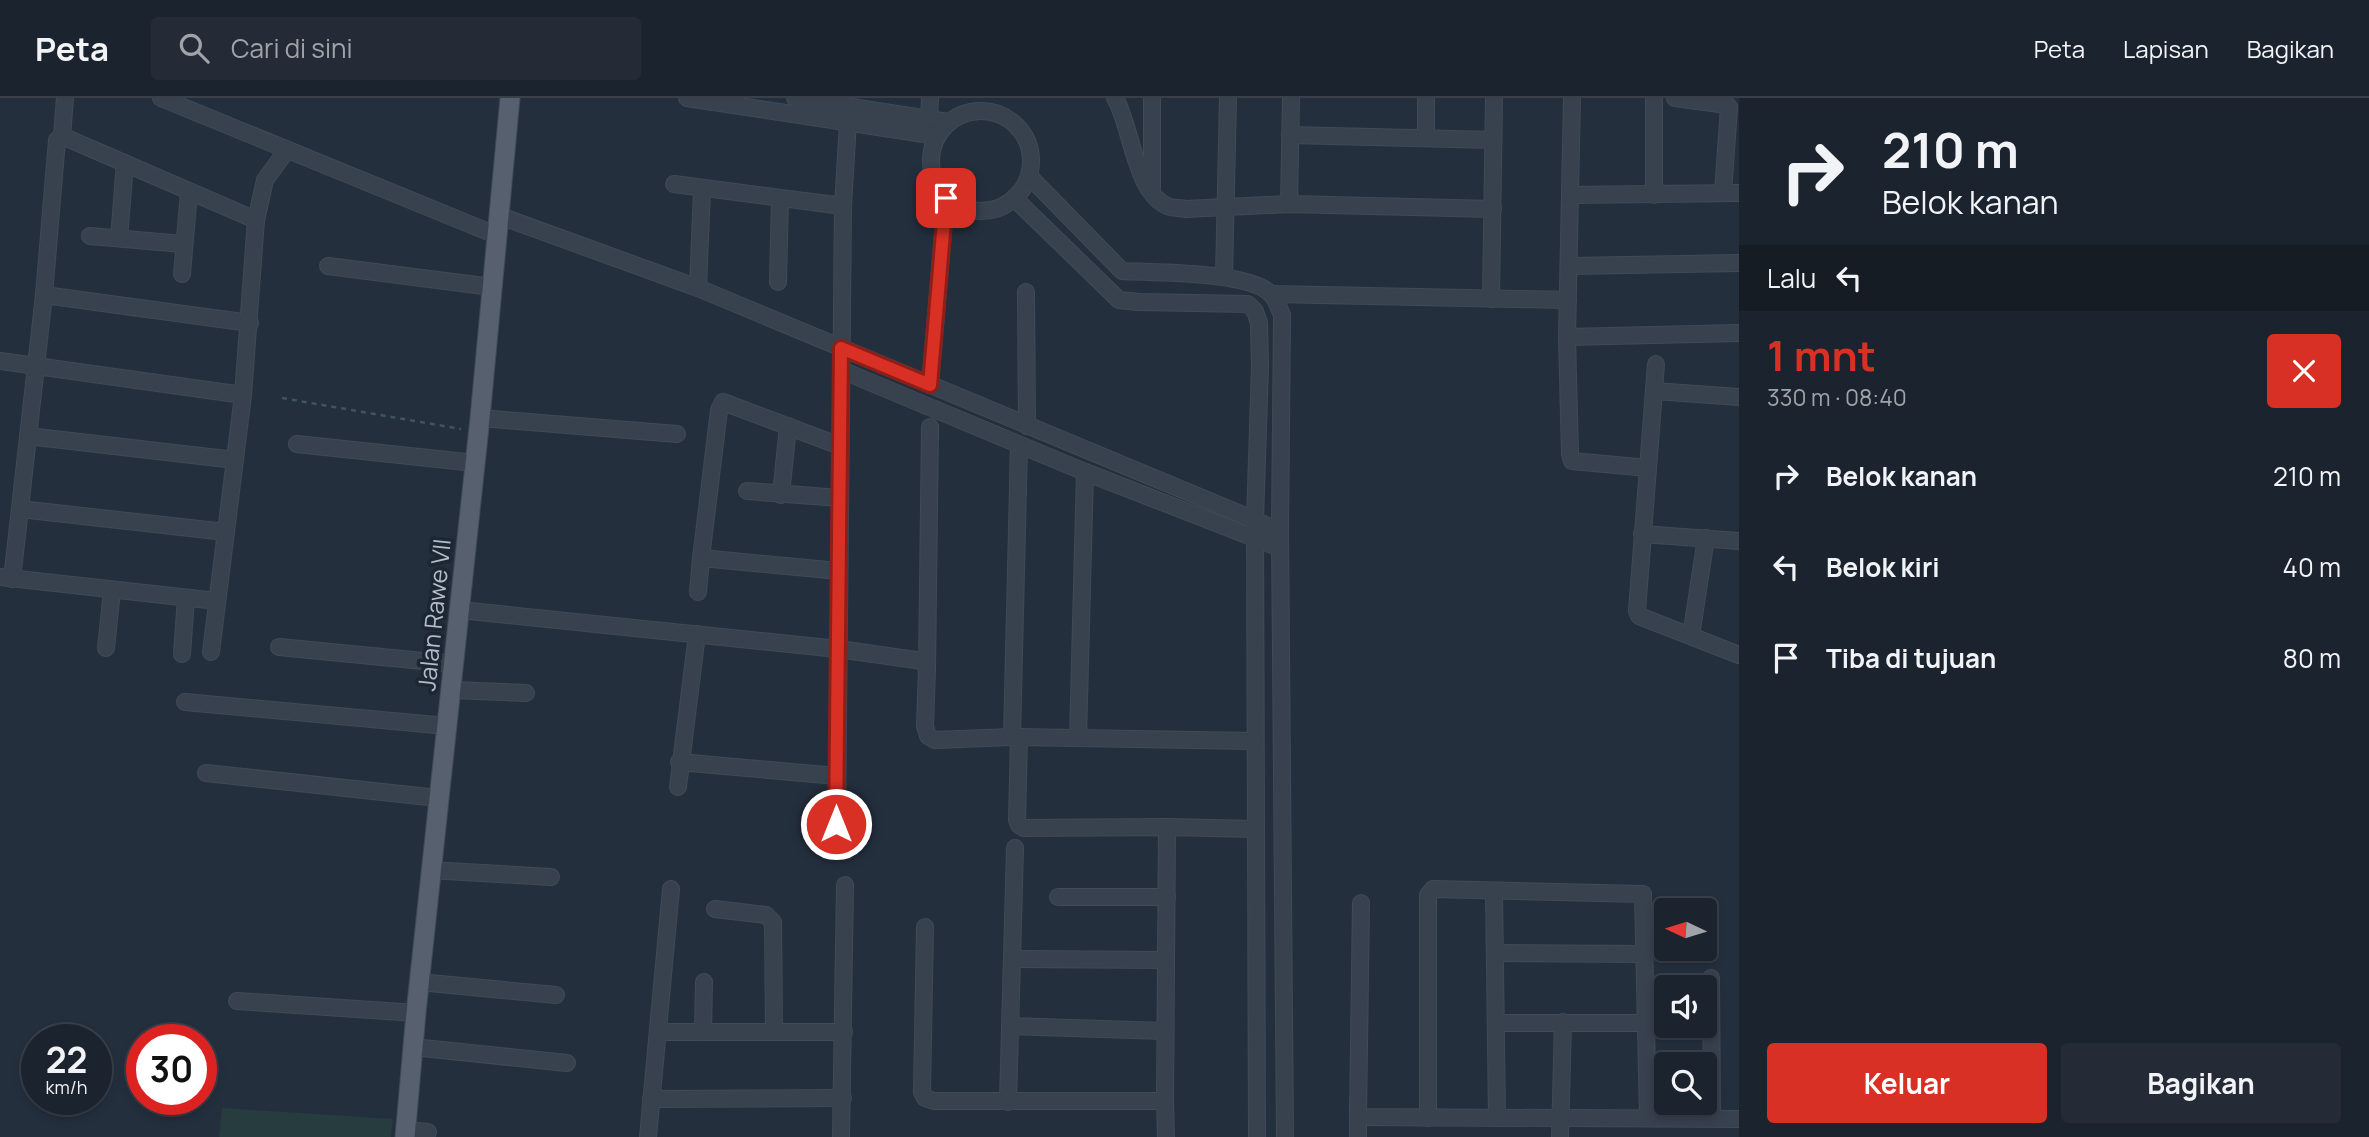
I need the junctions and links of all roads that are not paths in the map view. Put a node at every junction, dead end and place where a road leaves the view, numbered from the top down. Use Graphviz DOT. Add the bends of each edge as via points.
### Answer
graph roads {
  1 [pos="65,98"];
  2 [pos="161,98"];
  3 [pos="510,98"];
  4 [pos="687,98"];
  5 [pos="795,98"];
  6 [pos="930,98"];
  7 [pos="1115,98"];
  8 [pos="1152,98"];
  9 [pos="1228,98"];
  10 [pos="1291,98"];
  11 [pos="1426,98"];
  12 [pos="1494,98"];
  13 [pos="1572,98"];
  14 [pos="1654,98"];
  15 [pos="1675,98"];
  16 [pos="848,109"];
  17 [pos="929,118"];
  18 [pos="948,122"];
  19 [pos="1290,135"];
  20 [pos="62,136"];
  21 [pos="937,136"];
  22 [pos="1426,136"];
  23 [pos="1493,139"];
  24 [pos="288,150"];
  25 [pos="125,163"];
  26 [pos="1029,176"];
  27 [pos="674,184"];
  28 [pos="702,189"];
  29 [pos="189,192"];
  30 [pos="1152,193"];
  31 [pos="1731,193"];
  32 [pos="1570,195"];
  33 [pos="1654,195"];
  34 [pos="780,198"];
  35 [pos="946,198"];
  36 [pos="1014,198"];
  37 [pos="1289,204"];
  38 [pos="843,206"];
  39 [pos="1226,206"];
  40 [pos="1493,209"];
  41 [pos="256,220"];
  42 [pos="498,226"];
  43 [pos="90,236"];
  44 [pos="119,238"];
  45 [pos="183,244"];
  46 [pos="1739,263"];
  47 [pos="328,266"];
  48 [pos="1569,266"];
  49 [pos="181,274"];
  50 [pos="1224,277"];
  51 [pos="778,282"];
  52 [pos="492,287"];
  53 [pos="698,288"];
  54 [pos="1026,292"];
  55 [pos="1272,294"];
  56 [pos="44,295"];
  57 [pos="1491,299"];
  58 [pos="1569,300"];
  59 [pos="250,323"];
  60 [pos="1739,333"];
  61 [pos="1567,337"];
  62 [pos="841,348"];
  63 [pos="0,361"];
  64 [pos="1656,364"];
  65 [pos="36,366"];
  66 [pos="841,370"];
  67 [pos="930,385"];
  68 [pos="1655,391"];
  69 [pos="243,395"];
  70 [pos="1739,397"];
  71 [pos="479,425"];
  72 [pos="788,426"];
  73 [pos="1027,426"];
  74 [pos="930,427"];
  75 [pos="677,434"];
  76 [pos="28,436"];
  77 [pos="296,444"];
  78 [pos="1019,445"];
  79 [pos="840,446"];
  80 [pos="235,460"];
  81 [pos="475,463"];
  82 [pos="1648,468"];
  83 [pos="1085,471"];
  84 [pos="747,491"];
  85 [pos="781,495"];
  86 [pos="840,498"];
  87 [pos="20,509"];
  88 [pos="1255,528"];
  89 [pos="226,532"];
  90 [pos="1642,534"];
  91 [pos="1706,538"];
  92 [pos="1280,540"];
  93 [pos="1739,541"];
  94 [pos="701,558"];
  95 [pos="839,571"];
  96 [pos="6,578"];
  97 [pos="112,590"];
  98 [pos="698,592"];
  99 [pos="186,598"];
  100 [pos="217,601"];
  101 [pos="460,610"];
  102 [pos="697,634"];
  103 [pos="1692,636"];
  104 [pos="279,647"];
  105 [pos="106,648"];
  106 [pos="838,649"];
  107 [pos="211,652"];
  108 [pos="182,654"];
  109 [pos="1739,655"];
  110 [pos="454,664"];
  111 [pos="927,669"];
  112 [pos="452,690"];
  113 [pos="526,693"];
  114 [pos="185,702"];
  115 [pos="447,726"];
  116 [pos="1016,737"];
  117 [pos="1078,738"];
  118 [pos="1254,741"];
  119 [pos="680,762"];
  120 [pos="206,773"];
  121 [pos="837,776"];
  122 [pos="678,787"];
  123 [pos="1255,788"];
  124 [pos="1281,789"];
  125 [pos="438,798"];
  126 [pos="836,824"];
  127 [pos="1167,827"];
  128 [pos="1255,829"];
  129 [pos="1015,848"];
  130 [pos="430,870"];
  131 [pos="551,877"];
  132 [pos="845,885"];
  133 [pos="671,889"];
  134 [pos="1494,891"];
  135 [pos="1059,897"];
  136 [pos="1167,897"];
  137 [pos="1361,902"];
  138 [pos="715,909"];
  139 [pos="925,927"];
  140 [pos="1495,953"];
  141 [pos="1644,954"];
  142 [pos="1012,959"];
  143 [pos="1166,960"];
  144 [pos="419,982"];
  145 [pos="704,982"];
  146 [pos="556,995"];
  147 [pos="237,1001"];
  148 [pos="416,1013"];
  149 [pos="1563,1022"];
  150 [pos="1496,1023"];
  151 [pos="1646,1023"];
  152 [pos="1010,1026"];
  153 [pos="1166,1031"];
  154 [pos="658,1032"];
  155 [pos="703,1032"];
  156 [pos="774,1032"];
  157 [pos="844,1032"];
  158 [pos="1711,1038"];
  159 [pos="413,1047"];
  160 [pos="566,1063"];
  161 [pos="843,1098"];
  162 [pos="651,1099"];
  163 [pos="1165,1101"];
  164 [pos="1008,1102"];
  165 [pos="1358,1118"];
  166 [pos="1428,1118"];
  167 [pos="1497,1118"];
  168 [pos="1561,1118"];
  169 [pos="1648,1118"];
  170 [pos="1712,1118"];
  171 [pos="1739,1119"];
  172 [pos="428,1132"];
  173 [pos="405,1133"];
  174 [pos="648,1137"];
  175 [pos="841,1137"];
  176 [pos="1166,1137"];
  177 [pos="1258,1137"];
  178 [pos="1285,1137"];
  179 [pos="1358,1137"];
  180 [pos="1560,1137"];
  1 -- 20 [label="street"];
  2 -- 24 [label="street"];
  3 -- 42 [label="main road, Jalan Rawe VII"];
  4 -- 16 [label="street"];
  5 -- 16 [label="street"];
  6 -- 17 [label="street"];
  7 -- 30 [label="street"];
  8 -- 30 [label="street"];
  9 -- 39 [label="street"];
  10 -- 19 [label="street"];
  11 -- 22 [label="street"];
  12 -- 23 [label="street"];
  13 -- 32 [label="street"];
  14 -- 33 [label="street"];
  15 -- 31 [label="street" via="1729,107"];
  16 -- 17 [label="street"];
  16 -- 21 [label="street"];
  16 -- 38 [label="street"];
  17 -- 18 [label="street"];
  18 -- 21 [label="street"];
  18 -- 26 [label="street" via="978,110 1009,119 1028,144"];
  19 -- 22 [label="street"];
  19 -- 37 [label="street"];
  20 -- 25 [label="street"];
  20 -- 56 [label="street" via="57,140"];
  21 -- 35 [label="street" via="930,157 934,180"];
  22 -- 23 [label="street"];
  23 -- 40 [label="street"];
  24 -- 41 [label="street" via="265,180"];
  24 -- 42 [label="street"];
  25 -- 29 [label="street"];
  25 -- 44 [label="street"];
  26 -- 36 [label="street"];
  26 -- 50 [label="street" via="1122,271"];
  27 -- 28 [label="street"];
  28 -- 34 [label="street"];
  28 -- 53 [label="street"];
  29 -- 41 [label="street"];
  29 -- 45 [label="street"];
  30 -- 39 [label="street" via="1170,207"];
  31 -- 33 [label="street"];
  32 -- 33 [label="street"];
  32 -- 48 [label="street"];
  34 -- 38 [label="street"];
  34 -- 51 [label="street"];
  35 -- 36 [label="street" via="973,211 988,211"];
  35 -- 67 [label="street"];
  36 -- 88 [label="street" via="1119,300 1248,304 1255,311 1260,366"];
  37 -- 39 [label="street"];
  37 -- 40 [label="street"];
  38 -- 62 [label="street"];
  39 -- 50 [label="street"];
  40 -- 57 [label="street"];
  41 -- 59 [label="street"];
  42 -- 52 [label="main road, Jalan Rawe VII"];
  42 -- 53 [label="street"];
  43 -- 44 [label="street"];
  44 -- 45 [label="street"];
  45 -- 49 [label="street"];
  46 -- 48 [label="street"];
  47 -- 52 [label="street"];
  48 -- 58 [label="street"];
  50 -- 55 [label="street"];
  52 -- 71 [label="main road, Jalan Rawe VII"];
  53 -- 62 [label="street"];
  54 -- 73 [label="street"];
  55 -- 57 [label="street"];
  55 -- 92 [label="street" via="1282,315"];
  56 -- 59 [label="street"];
  56 -- 65 [label="street"];
  57 -- 58 [label="street"];
  58 -- 61 [label="street"];
  59 -- 69 [label="street"];
  60 -- 61 [label="street"];
  61 -- 82 [label="street" via="1572,461"];
  62 -- 66 [label="street"];
  62 -- 67 [label="street"];
  63 -- 65 [label="street"];
  64 -- 68 [label="street"];
  65 -- 69 [label="street"];
  65 -- 76 [label="street"];
  66 -- 78 [label="street"];
  66 -- 79 [label="street"];
  67 -- 73 [label="street"];
  68 -- 70 [label="street"];
  68 -- 82 [label="street"];
  69 -- 80 [label="street"];
  71 -- 75 [label="street"];
  71 -- 81 [label="main road, Jalan Rawe VII"];
  72 -- 79 [label="street"];
  72 -- 85 [label="street"];
  72 -- 94 [label="street" via="723,402"];
  73 -- 88 [label="street"];
  74 -- 111 [label="street"];
  76 -- 80 [label="street"];
  76 -- 87 [label="street"];
  77 -- 81 [label="street"];
  78 -- 83 [label="street"];
  78 -- 116 [label="street"];
  79 -- 86 [label="street"];
  80 -- 89 [label="street"];
  81 -- 101 [label="main road, Jalan Rawe VII"];
  82 -- 90 [label="street"];
  83 -- 88 [label="street"];
  83 -- 117 [label="street"];
  84 -- 85 [label="street"];
  85 -- 86 [label="street"];
  86 -- 95 [label="street"];
  87 -- 89 [label="street"];
  87 -- 96 [label="street"];
  88 -- 92 [label="street"];
  88 -- 118 [label="street"];
  89 -- 100 [label="street"];
  90 -- 91 [label="street"];
  90 -- 103 [label="street" via="1639,616"];
  91 -- 93 [label="street"];
  91 -- 103 [label="street"];
  92 -- 124 [label="street"];
  94 -- 95 [label="street"];
  94 -- 98 [label="street"];
  95 -- 106 [label="street"];
  96 -- 97 [label="street"];
  97 -- 99 [label="street"];
  97 -- 105 [label="street"];
  99 -- 100 [label="street"];
  99 -- 108 [label="street"];
  100 -- 107 [label="street"];
  101 -- 102 [label="street"];
  101 -- 110 [label="main road, Jalan Rawe VII"];
  102 -- 106 [label="street"];
  102 -- 119 [label="street"];
  103 -- 109 [label="street"];
  104 -- 110 [label="street"];
  106 -- 111 [label="street" via="923,661"];
  106 -- 121 [label="street"];
  110 -- 112 [label="main road, Jalan Rawe VII"];
  111 -- 116 [label="street" via="928,736 935,740"];
  112 -- 113 [label="street"];
  112 -- 115 [label="main road, Jalan Rawe VII"];
  114 -- 115 [label="street"];
  115 -- 125 [label="main road, Jalan Rawe VII"];
  116 -- 117 [label="street"];
  116 -- 127 [label="street" via="1017,820 1024,828"];
  117 -- 118 [label="street"];
  118 -- 123 [label="street"];
  119 -- 121 [label="street"];
  119 -- 122 [label="street"];
  120 -- 125 [label="street"];
  121 -- 126 [label="street"];
  123 -- 124 [label="street"];
  123 -- 128 [label="street"];
  124 -- 178 [label="street"];
  125 -- 130 [label="main road, Jalan Rawe VII"];
  127 -- 128 [label="street"];
  127 -- 136 [label="street"];
  128 -- 177 [label="street"];
  129 -- 142 [label="street"];
  130 -- 131 [label="street"];
  130 -- 144 [label="main road, Jalan Rawe VII"];
  132 -- 157 [label="street"];
  133 -- 154 [label="street"];
  134 -- 140 [label="street"];
  134 -- 141 [label="street" via="1643,894"];
  134 -- 166 [label="street" via="1433,889 1428,895"];
  135 -- 136 [label="street"];
  136 -- 143 [label="street"];
  137 -- 165 [label="street"];
  138 -- 156 [label="street" via="766,915 773,922"];
  139 -- 164 [label="street" via="922,1092 934,1101"];
  140 -- 141 [label="street"];
  140 -- 150 [label="street"];
  141 -- 151 [label="street"];
  142 -- 143 [label="street"];
  142 -- 152 [label="street"];
  143 -- 153 [label="street"];
  144 -- 146 [label="street"];
  144 -- 148 [label="main road, Jalan Rawe VII"];
  145 -- 155 [label="street"];
  147 -- 148 [label="street"];
  148 -- 159 [label="main road, Jalan Rawe VII"];
  149 -- 150 [label="street"];
  149 -- 151 [label="street"];
  149 -- 168 [label="street"];
  150 -- 167 [label="street"];
  151 -- 169 [label="street"];
  152 -- 153 [label="street"];
  152 -- 164 [label="street"];
  153 -- 163 [label="street"];
  154 -- 155 [label="street"];
  154 -- 162 [label="street"];
  155 -- 156 [label="street"];
  156 -- 157 [label="street"];
  157 -- 161 [label="street"];
  158 -- 170 [label="street"];
  159 -- 160 [label="street"];
  159 -- 173 [label="main road, Jalan Rawe VII"];
  161 -- 162 [label="street"];
  161 -- 175 [label="street"];
  162 -- 174 [label="street"];
  163 -- 164 [label="street"];
  163 -- 176 [label="street"];
  165 -- 166 [label="street"];
  165 -- 179 [label="street"];
  166 -- 167 [label="street"];
  167 -- 168 [label="street"];
  168 -- 169 [label="street"];
  168 -- 180 [label="street"];
  169 -- 170 [label="street"];
  170 -- 171 [label="street"];
  172 -- 173 [label="street"];
}
